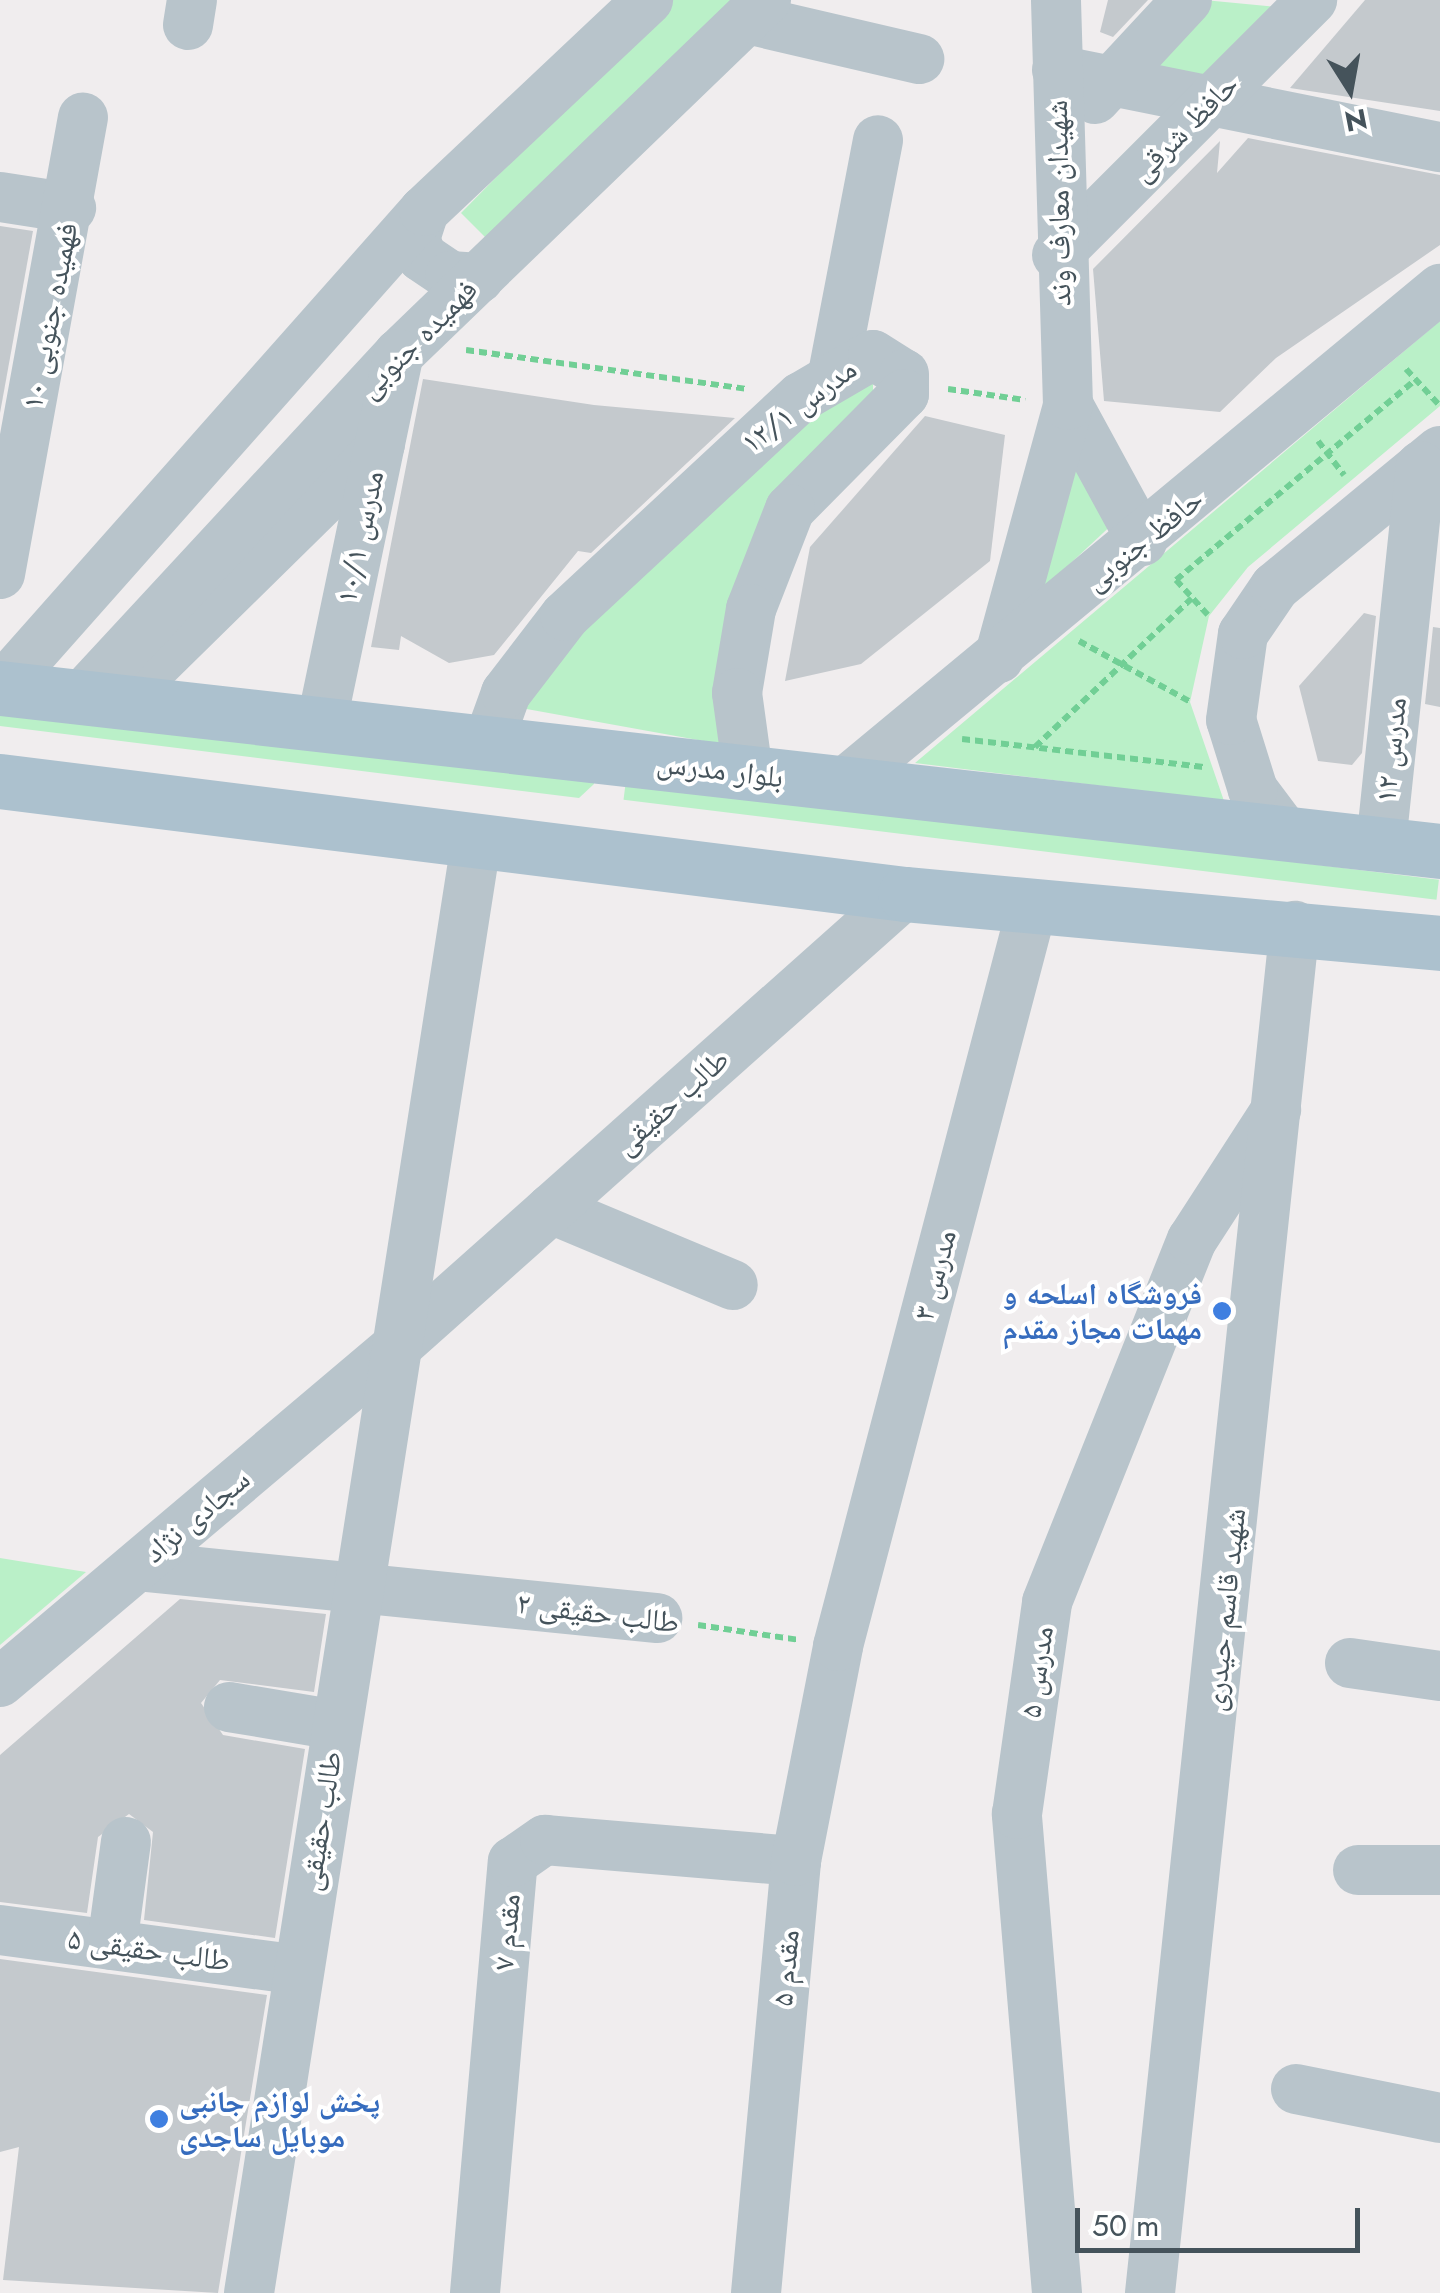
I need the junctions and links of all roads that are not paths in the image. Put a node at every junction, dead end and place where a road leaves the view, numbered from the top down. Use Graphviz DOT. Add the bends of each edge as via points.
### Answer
graph roads {
  1 [pos="648,0"];
  2 [pos="1056,0"];
  3 [pos="1187,0"];
  4 [pos="1312,0"];
  5 [pos="757,9"];
  6 [pos="920,59"];
  7 [pos="1056,70"];
  8 [pos="1114,78"];
  9 [pos="1212,100"];
  10 [pos="83,117"];
  11 [pos="1057,138"];
  12 [pos="878,140"];
  13 [pos="1440,146"];
  14 [pos="0,197"];
  15 [pos="71,208"];
  16 [pos="424,211"];
  17 [pos="1058,255"];
  18 [pos="479,278"];
  19 [pos="1440,289"];
  20 [pos="404,348"];
  21 [pos="817,385"];
  22 [pos="1068,405"];
  23 [pos="380,444"];
  24 [pos="1435,447"];
  25 [pos="1142,542"];
  26 [pos="0,574"];
  27 [pos="999,658"];
  28 [pos="0,688"];
  29 [pos="104,695"];
  30 [pos="322,721"];
  31 [pos="488,742"];
  32 [pos="748,773"];
  33 [pos="0,781"];
  34 [pos="844,784"];
  35 [pos="1286,834"];
  36 [pos="476,843"];
  37 [pos="1382,844"];
  38 [pos="1440,851"];
  39 [pos="905,894"];
  40 [pos="1033,904"];
  41 [pos="1295,926"];
  42 [pos="1440,943"];
  43 [pos="1281,1102"];
  44 [pos="551,1209"];
  45 [pos="733,1285"];
  46 [pos="394,1349"];
  47 [pos="138,1566"];
  48 [pos="357,1585"];
  49 [pos="657,1618"];
  50 [pos="838,1646"];
  51 [pos="1350,1662"];
  52 [pos="1440,1676"];
  53 [pos="0,1682"];
  54 [pos="229,1708"];
  55 [pos="336,1725"];
  56 [pos="126,1842"];
  57 [pos="796,1861"];
  58 [pos="1358,1870"];
  59 [pos="1440,1870"];
  60 [pos="0,1930"];
  61 [pos="112,1945"];
  62 [pos="298,1970"];
  63 [pos="1296,2089"];
  64 [pos="1440,2118"];
  65 [pos="249,2293"];
  66 [pos="475,2293"];
  67 [pos="756,2293"];
  68 [pos="1058,2293"];
  69 [pos="1150,2293"];
  1 -- 16 [label="street"];
  2 -- 7 [label="street, شهیدان معارف وند"];
  3 -- 8 [label="street"];
  4 -- 9 [label="street, حافظ شرقی"];
  5 -- 6 [label="street"];
  5 -- 18 [label="street, فهمیده جنوبی"];
  7 -- 8 [label="street"];
  7 -- 11 [label="street, شهیدان معارف وند"];
  8 -- 9 [label="street"];
  8 -- 11 [label="street"];
  9 -- 13 [label="street"];
  9 -- 17 [label="street, حافظ شرقی"];
  10 -- 15 [label="street, فهمیده جنوبی ۱۰"];
  11 -- 17 [label="street, شهیدان معارف وند"];
  12 -- 21 [label="street"];
  14 -- 15 [label="street"];
  15 -- 26 [label="street, فهمیده جنوبی ۱۰"];
  16 -- 18 [label="street" via="415,240 422,257 450,276"];
  16 -- 28 [label="street"];
  17 -- 22 [label="street, شهیدان معارف وند"];
  18 -- 20 [label="street, فهمیده جنوبی"];
  19 -- 25 [label="street, حافظ جنوبی"];
  20 -- 23 [label="street, مدرس ۱۰/۱"];
  20 -- 29 [label="street, فهمیده جنوبی"];
  21 -- 31 [label="street, مدرس ۱۲/۱" via="565,616 506,694"];
  21 -- 32 [label="street, مدرس ۱۲/۱" via="873,355 907,384 886,419 790,509 774,538 740,656"];
  22 -- 25 [label="street"];
  22 -- 27 [label="street"];
  23 -- 29 [label="street"];
  23 -- 30 [label="street, مدرس ۱۰/۱"];
  24 -- 35 [label="street" via="1275,587 1243,634 1230,718 1253,790"];
  24 -- 37 [label="street, مدرس ۱۲" via="1401,655"];
  25 -- 27 [label="street, حافظ جنوبی"];
  27 -- 34 [label="street, حافظ جنوبی"];
  28 -- 29 [label="main road, بلوار مدرس"];
  29 -- 30 [label="main road, بلوار مدرس"];
  30 -- 31 [label="main road, بلوار مدرس"];
  31 -- 32 [label="main road, بلوار مدرس"];
  32 -- 34 [label="main road, بلوار مدرس"];
  33 -- 36 [label="main road"];
  34 -- 35 [label="main road, بلوار مدرس"];
  35 -- 37 [label="main road, بلوار مدرس"];
  36 -- 39 [label="main road"];
  36 -- 46 [label="street, طالب حقیقی"];
  37 -- 38 [label="main road, بلوار مدرس"];
  39 -- 40 [label="main road"];
  39 -- 44 [label="street, طالب حقیقی"];
  40 -- 41 [label="main road"];
  40 -- 50 [label="street, مدرس ۳"];
  41 -- 42 [label="main road"];
  41 -- 43 [label="street, شهید قاسم حیدری"];
  43 -- 68 [label="street, مدرس ۵" via="1192,1240 1047,1602 1017,1814"];
  43 -- 69 [label="street, شهید قاسم حیدری"];
  44 -- 45 [label="street"];
  44 -- 46 [label="street, طالب حقیقی"];
  46 -- 47 [label="street, سجادی نژاد"];
  46 -- 48 [label="street, طالب حقیقی"];
  47 -- 48 [label="street, طالب حقیقی ۲"];
  47 -- 53 [label="street, سجادی نژاد"];
  48 -- 49 [label="street, طالب حقیقی ۲"];
  48 -- 55 [label="street, طالب حقیقی"];
  50 -- 57 [label="street, مقدم ۵"];
  51 -- 52 [label="street"];
  54 -- 55 [label="street"];
  55 -- 62 [label="street, طالب حقیقی"];
  56 -- 61 [label="street"];
  57 -- 66 [label="street, مقدم ۷" via="545,1840 514,1862"];
  57 -- 67 [label="street, مقدم ۵"];
  58 -- 59 [label="street"];
  60 -- 61 [label="street, طالب حقیقی ۵"];
  61 -- 62 [label="street, طالب حقیقی ۵"];
  62 -- 65 [label="street, طالب حقیقی"];
  63 -- 64 [label="street"];
}
